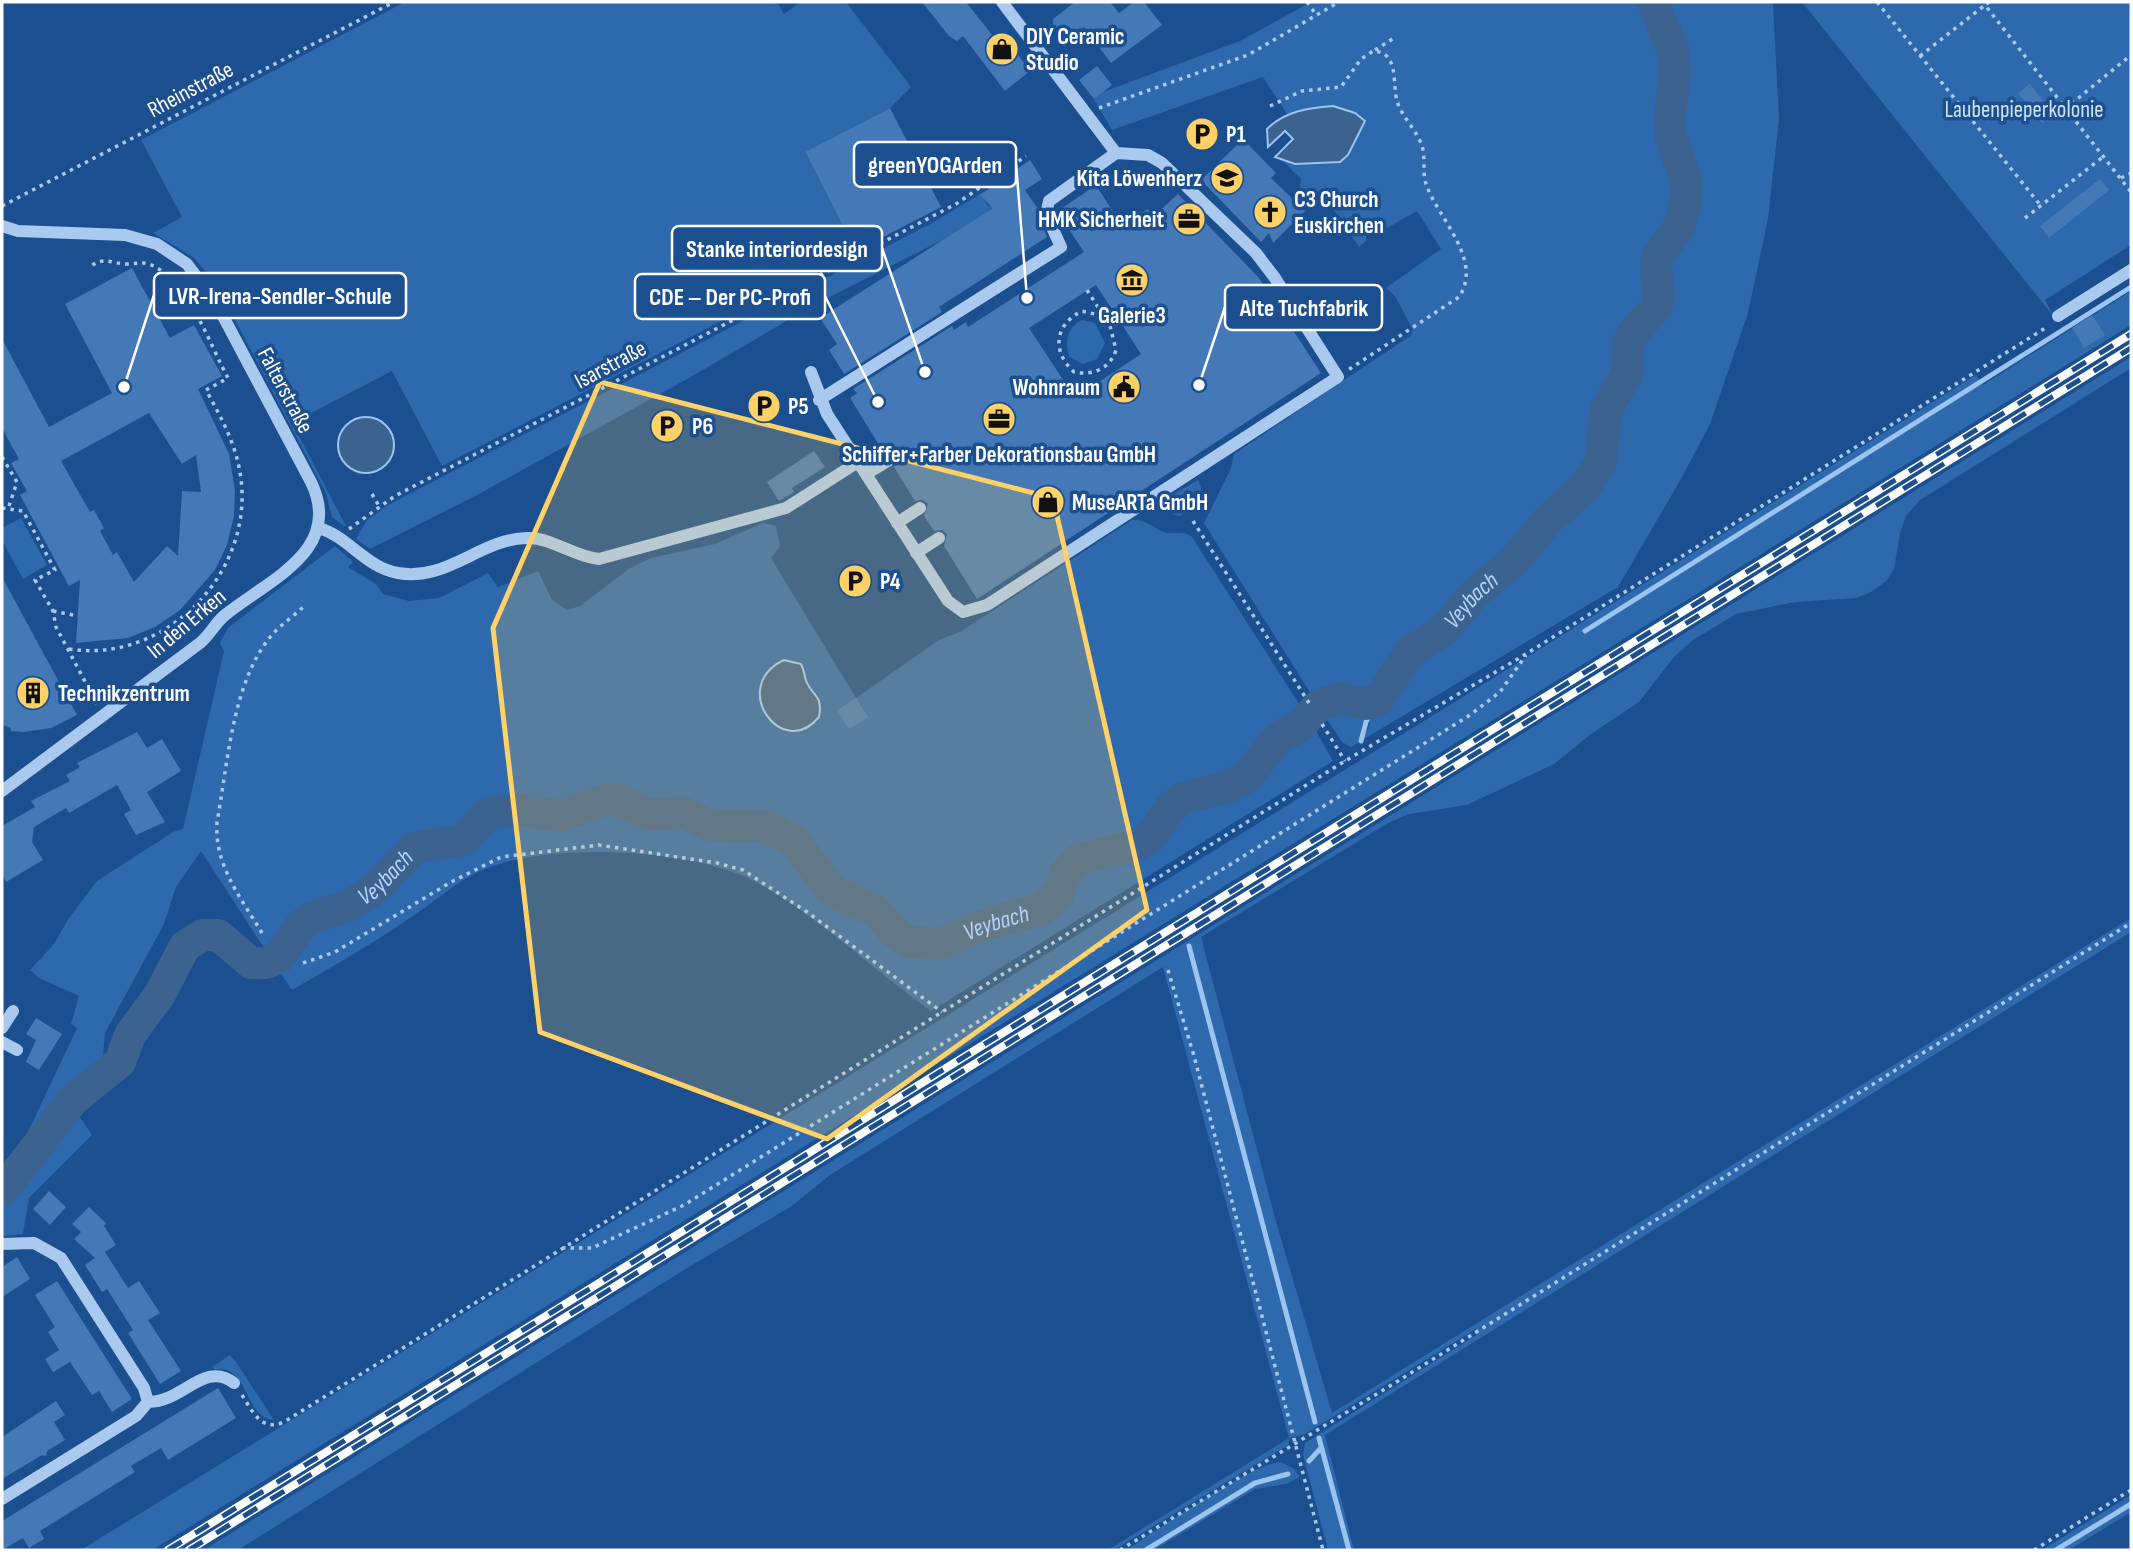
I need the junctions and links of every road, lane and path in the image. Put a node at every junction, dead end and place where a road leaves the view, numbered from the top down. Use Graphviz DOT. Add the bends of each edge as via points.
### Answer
graph roads {
  1 [pos="394,2"];
  2 [pos="1002,2"];
  3 [pos="1307,2"];
  4 [pos="1339,2"];
  5 [pos="1877,2"];
  6 [pos="1987,4"];
  7 [pos="1317,16"];
  8 [pos="1394,38"];
  9 [pos="1373,51"];
  10 [pos="2131,55"];
  11 [pos="1920,56"];
  12 [pos="1270,106"];
  13 [pos="2065,109"];
  14 [pos="1090,112"];
  15 [pos="1116,153"];
  16 [pos="1026,156"];
  17 [pos="2103,157"];
  18 [pos="2131,173"];
  19 [pos="2120,178"];
  20 [pos="2131,192"];
  21 [pos="2,206"];
  22 [pos="2041,206"];
  23 [pos="2025,218"];
  24 [pos="2,226"];
  25 [pos="92,266"];
  26 [pos="2131,270"];
  27 [pos="1087,290"];
  28 [pos="1103,316"];
  29 [pos="2058,316"];
  30 [pos="811,372"];
  31 [pos="1338,377"];
  32 [pos="820,400"];
  33 [pos="2,457"];
  34 [pos="889,460"];
  35 [pos="858,462"];
  36 [pos="866,474"];
  37 [pos="372,494"];
  38 [pos="379,506"];
  39 [pos="2,508"];
  40 [pos="920,508"];
  41 [pos="8,509"];
  42 [pos="1193,521"];
  43 [pos="897,523"];
  44 [pos="319,528"];
  45 [pos="939,538"];
  46 [pos="916,553"];
  47 [pos="303,607"];
  48 [pos="53,611"];
  49 [pos="78,616"];
  50 [pos="69,649"];
  51 [pos="1527,654"];
  52 [pos="1309,703"];
  53 [pos="103,715"];
  54 [pos="1322,724"];
  55 [pos="1345,761"];
  56 [pos="2,791"];
  57 [pos="2131,923"];
  58 [pos="262,933"];
  59 [pos="303,963"];
  60 [pos="1168,970"];
  61 [pos="13,1011"];
  62 [pos="942,1012"];
  63 [pos="2,1028"];
  64 [pos="2,1042"];
  65 [pos="17,1050"];
  66 [pos="2,1244"];
  67 [pos="560,1248"];
  68 [pos="234,1383"];
  69 [pos="148,1402"];
  70 [pos="1295,1445"];
  71 [pos="2131,1490"];
  72 [pos="2,1499"];
  73 [pos="1120,1550"];
  74 [pos="1323,1550"];
  75 [pos="2034,1550"];
  1 -- 21 [label="path, Rheinstraße"];
  2 -- 14 [label="street"];
  3 -- 7 [label="path"];
  4 -- 7 [label="path"];
  5 -- 11 [label="path"];
  6 -- 11 [label="path"];
  6 -- 13 [label="path"];
  7 -- 14 [label="path" via="1248,55"];
  8 -- 9 [label="path"];
  9 -- 12 [label="path" via="1361,59 1341,87 1302,91"];
  9 -- 31 [label="path" via="1385,55 1392,65 1398,103 1422,146 1427,186 1450,227 1468,279 1449,305"];
  10 -- 13 [label="path"];
  11 -- 22 [label="path"];
  13 -- 17 [label="path"];
  14 -- 15 [label="street"];
  15 -- 31 [label="street" via="1148,155 1162,163 1256,253"];
  15 -- 32 [label="street" via="1049,201 1046,214 1061,247"];
  16 -- 38 [label="path, Isarstraße" via="956,204"];
  17 -- 19 [label="path"];
  17 -- 22 [label="path"];
  18 -- 19 [label="path"];
  19 -- 20 [label="path"];
  22 -- 23 [label="path"];
  24 -- 44 [label="street, Falterstraße" via="30,232 137,237 187,264 215,300 311,482 320,506"];
  25 -- 50 [label="path" via="105,260 144,263 171,276 182,290 228,378 206,390 233,445 241,481 240,522 225,564 181,619 129,645 94,651"];
  26 -- 29 [label="street"];
  27 -- 28 [label="path"];
  28 -- 28 [label="path" via="1115,342 1114,356 1096,372 1073,372 1059,350 1060,329 1082,311"];
  29 -- 51 [label="path"];
  30 -- 32 [label="street"];
  31 -- 46 [label="street" via="974,611 955,609"];
  32 -- 35 [label="street"];
  33 -- 41 [label="path" via="17,482"];
  34 -- 36 [label="street"];
  35 -- 36 [label="street"];
  35 -- 44 [label="street" via="786,508 599,559 526,538 498,544 441,570 410,575 380,567 342,537"];
  36 -- 43 [label="street"];
  37 -- 38 [label="path"];
  38 -- 44 [label="path, Isarstraße" via="349,530"];
  39 -- 41 [label="path"];
  40 -- 43 [label="street"];
  41 -- 48 [label="path" via="23,512 55,570 35,580"];
  42 -- 52 [label="path"];
  43 -- 46 [label="street"];
  44 -- 53 [label="street, In den Erken" via="302,557 222,618 200,643"];
  45 -- 46 [label="street"];
  47 -- 58 [label="path" via="271,635 242,688 217,822 215,843 222,866"];
  48 -- 49 [label="path"];
  48 -- 50 [label="path"];
  50 -- 53 [label="path"];
  51 -- 55 [label="path"];
  51 -- 67 [label="path" via="1500,692 1470,715 684,1205 592,1248"];
  53 -- 56 [label="street, In den Erken"];
  54 -- 55 [label="path"];
  55 -- 62 [label="path"];
  57 -- 70 [label="path"];
  59 -- 62 [label="path" via="335,952 501,857 599,845 743,870"];
  60 -- 70 [label="path"];
  61 -- 63 [label="street"];
  62 -- 67 [label="path"];
  64 -- 65 [label="street"];
  66 -- 69 [label="street" via="34,1243 61,1258 144,1388"];
  67 -- 68 [label="path" via="284,1422 262,1423"];
  68 -- 69 [label="street" via="211,1375 169,1400"];
  69 -- 72 [label="street" via="136,1416"];
  70 -- 73 [label="path"];
  70 -- 74 [label="path"];
  71 -- 75 [label="path"];
}
